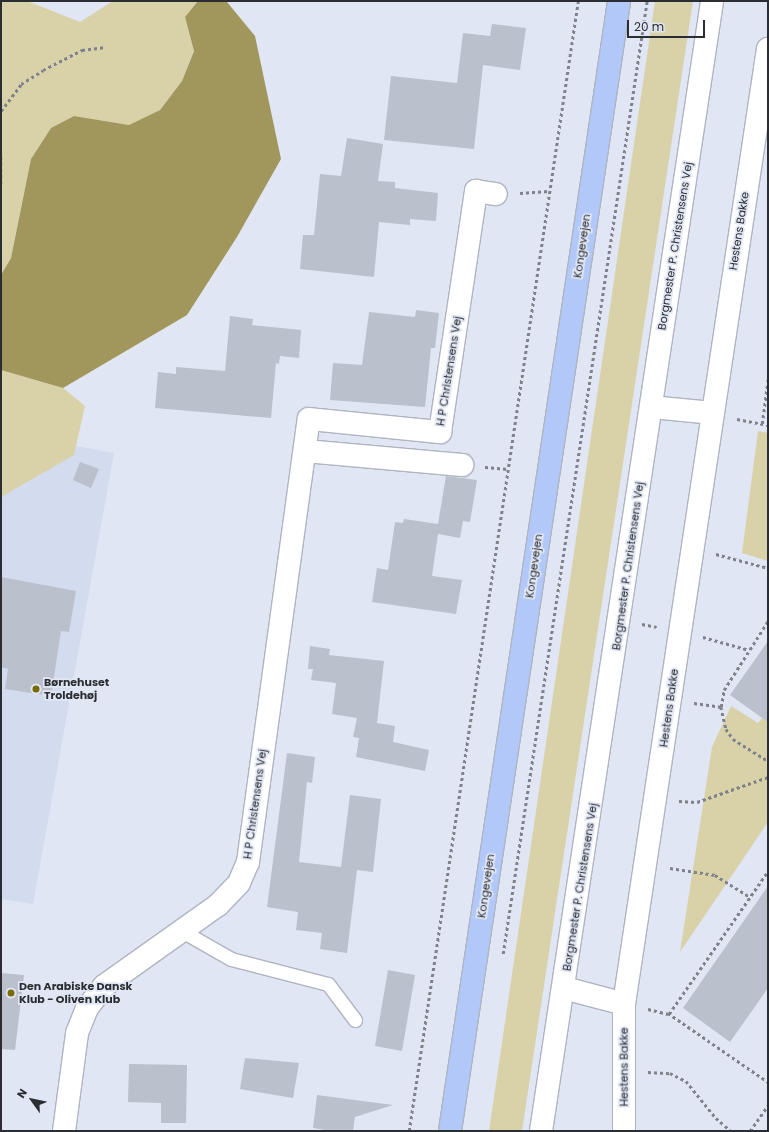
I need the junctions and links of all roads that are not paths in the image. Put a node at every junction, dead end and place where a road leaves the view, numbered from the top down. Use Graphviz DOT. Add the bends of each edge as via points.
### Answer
graph roads {
  1 [pos="619,1"];
  2 [pos="712,1"];
  3 [pos="768,49"];
  4 [pos="496,194"];
  5 [pos="651,407"];
  6 [pos="712,413"];
  7 [pos="304,451"];
  8 [pos="462,465"];
  9 [pos="182,931"];
  10 [pos="564,988"];
  11 [pos="624,1004"];
  12 [pos="355,1020"];
  13 [pos="64,1131"];
  14 [pos="450,1131"];
  15 [pos="541,1131"];
  16 [pos="624,1131"];
  1 -- 14 [label="main road, Kongevejen"];
  2 -- 5 [label="street, Borgmester P. Christensens Vej"];
  3 -- 6 [label="street, Hestens Bakke"];
  4 -- 7 [label="street, H P Christensens Vej" via="476,191 440,432 309,419"];
  5 -- 6 [label="street"];
  5 -- 10 [label="street, Borgmester P. Christensens Vej"];
  6 -- 11 [label="street, Hestens Bakke"];
  7 -- 8 [label="street"];
  7 -- 9 [label="street, H P Christensens Vej" via="248,862 239,883 223,900"];
  9 -- 12 [label="lane" via="231,959 328,984"];
  9 -- 13 [label="street, H P Christensens Vej" via="104,986 87,1008 77,1033"];
  10 -- 11 [label="street"];
  10 -- 15 [label="street, Borgmester P. Christensens Vej"];
  11 -- 16 [label="street, Hestens Bakke"];
}
